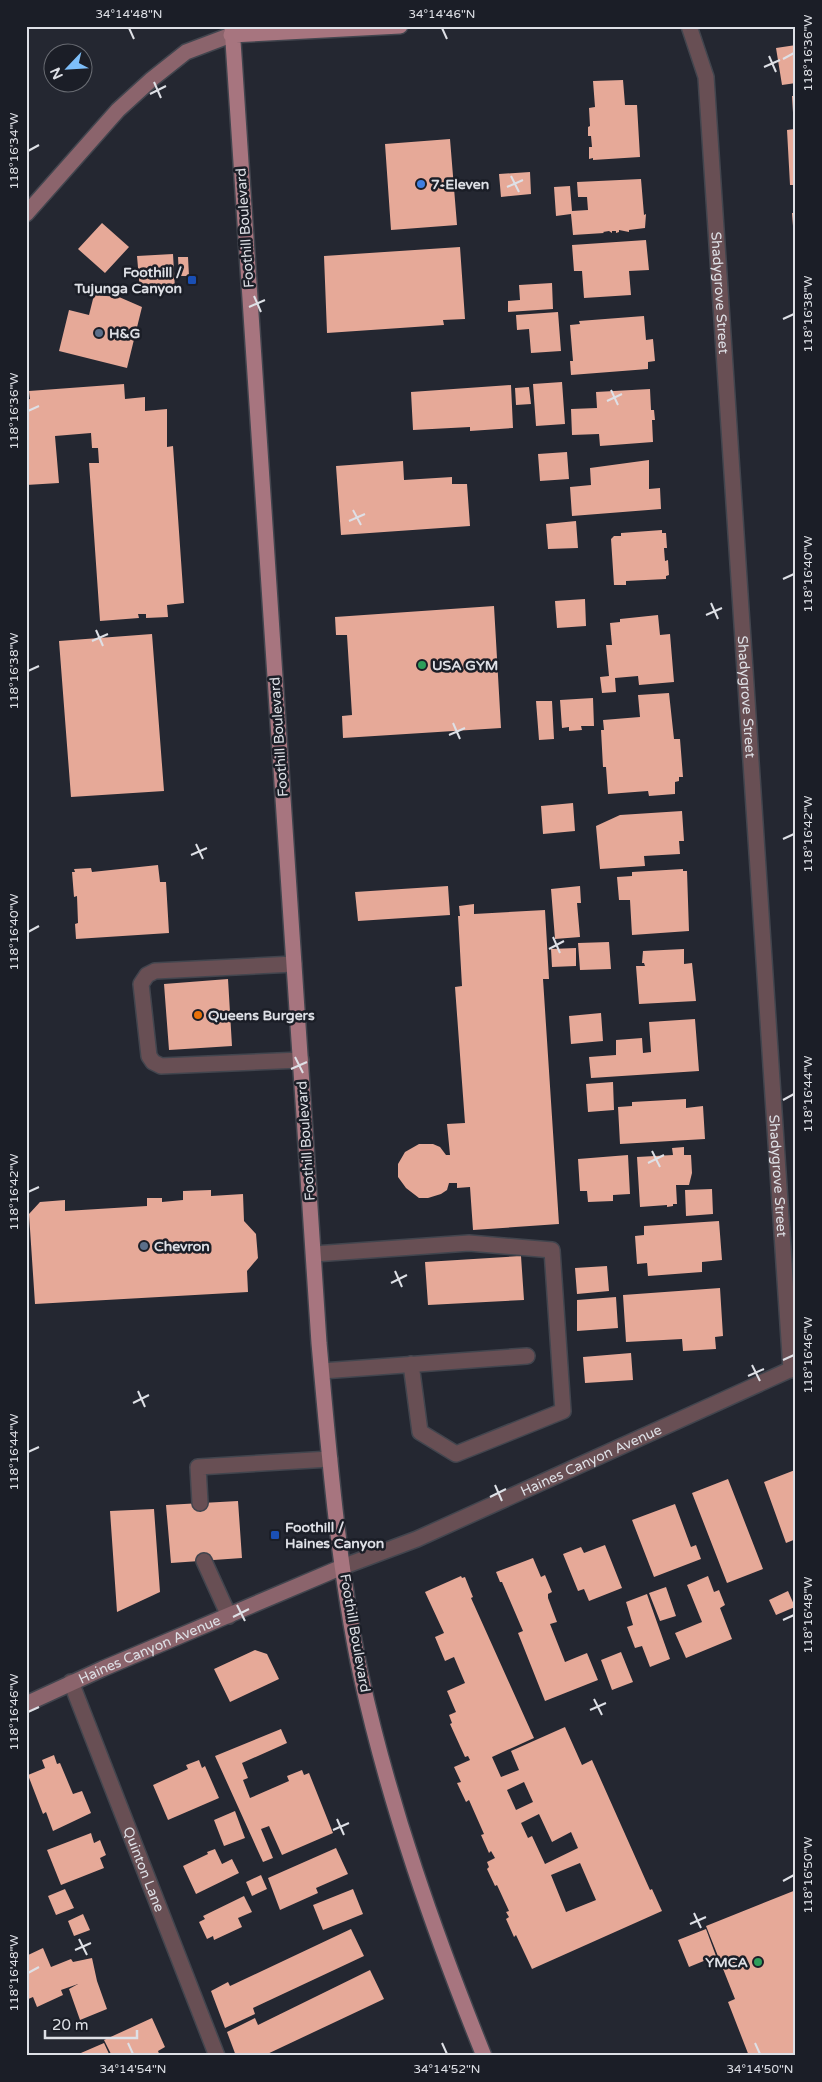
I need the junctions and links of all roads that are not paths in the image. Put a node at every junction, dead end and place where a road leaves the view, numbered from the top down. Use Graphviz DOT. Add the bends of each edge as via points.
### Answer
graph roads {
  1 [pos="400,26"];
  2 [pos="690,26"];
  3 [pos="232,31"];
  4 [pos="26,214"];
  5 [pos="294,964"];
  6 [pos="301,1060"];
  7 [pos="314,1254"];
  8 [pos="527,1356"];
  9 [pos="411,1364"];
  10 [pos="794,1368"];
  11 [pos="322,1371"];
  12 [pos="330,1459"];
  13 [pos="200,1503"];
  14 [pos="204,1561"];
  15 [pos="342,1567"];
  16 [pos="229,1616"];
  17 [pos="71,1682"];
  18 [pos="26,1704"];
  19 [pos="217,2056"];
  20 [pos="484,2056"];
  1 -- 3 [label="main road"];
  2 -- 10 [label="street, Shadygrove Street" via="706,77"];
  3 -- 4 [label="street" via="186,52 152,79 118,110"];
  3 -- 5 [label="main road, Foothill Boulevard"];
  5 -- 6 [label="main road, Foothill Boulevard"];
  5 -- 6 [label="street" via="155,971 147,975 141,984 149,1056 161,1066"];
  6 -- 7 [label="main road, Foothill Boulevard"];
  7 -- 9 [label="street" via="469,1243 552,1250 563,1411 456,1454 420,1432"];
  7 -- 11 [label="main road, Foothill Boulevard"];
  8 -- 9 [label="street"];
  9 -- 11 [label="street"];
  10 -- 15 [label="street, Haines Canyon Avenue" via="418,1539"];
  11 -- 12 [label="main road, Foothill Boulevard"];
  12 -- 13 [label="street" via="198,1467"];
  12 -- 15 [label="main road, Foothill Boulevard"];
  14 -- 16 [label="street"];
  15 -- 16 [label="street, Haines Canyon Avenue"];
  15 -- 20 [label="main road, Foothill Boulevard" via="361,1675 401,1828 442,1950"];
  16 -- 17 [label="street, Haines Canyon Avenue"];
  17 -- 18 [label="street, Haines Canyon Avenue"];
  17 -- 19 [label="street, Quinton Lane"];
}
